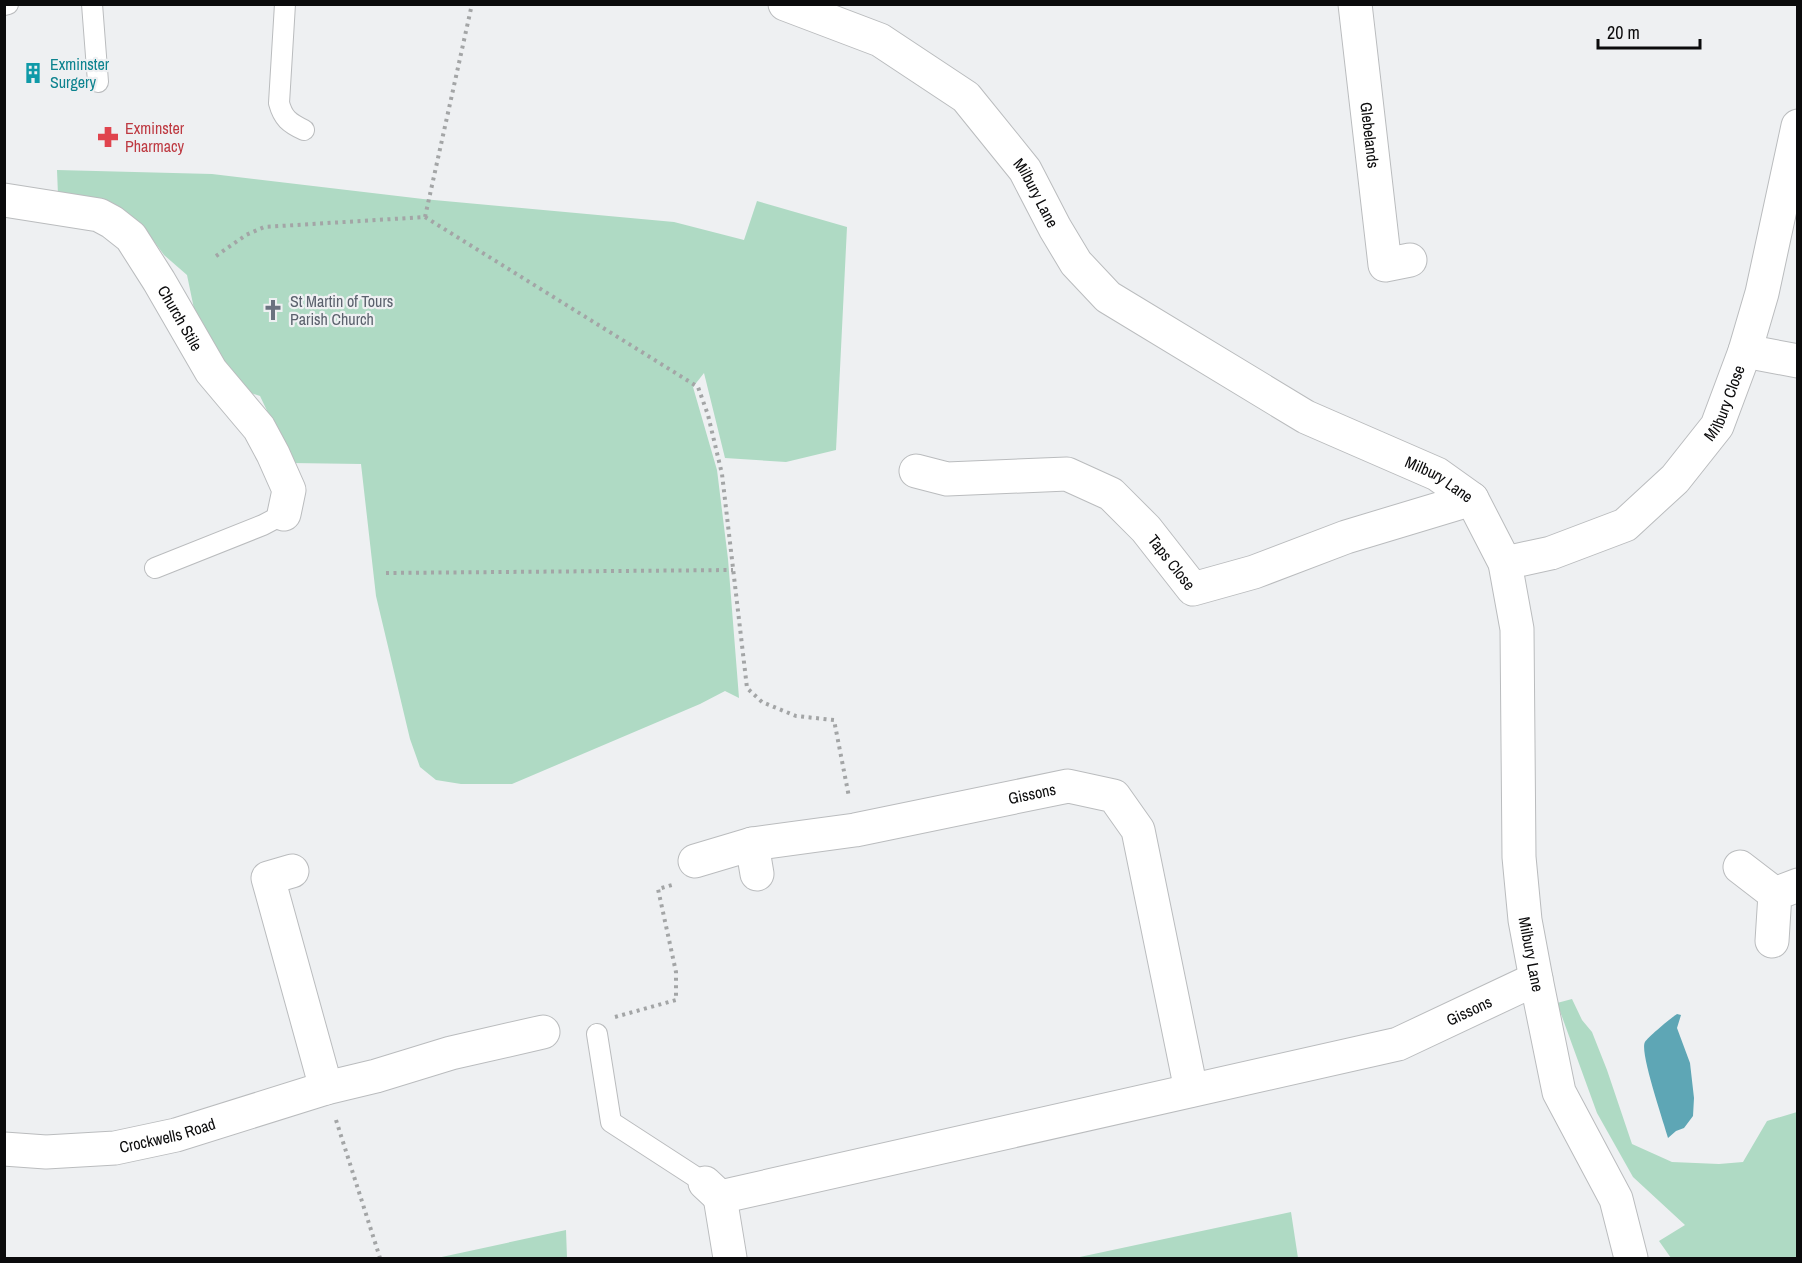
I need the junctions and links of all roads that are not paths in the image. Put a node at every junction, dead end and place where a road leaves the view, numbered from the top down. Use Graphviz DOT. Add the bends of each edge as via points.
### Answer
graph roads {
  1 [pos="92,4"];
  2 [pos="285,4"];
  3 [pos="785,4"];
  4 [pos="1355,4"];
  5 [pos="98,82"];
  6 [pos="1797,126"];
  7 [pos="304,130"];
  8 [pos="4,200"];
  9 [pos="1387,265"];
  10 [pos="1745,351"];
  11 [pos="1797,361"];
  12 [pos="916,471"];
  13 [pos="1472,499"];
  14 [pos="284,513"];
  15 [pos="1505,563"];
  16 [pos="155,568"];
  17 [pos="695,861"];
  18 [pos="1740,867"];
  19 [pos="269,878"];
  20 [pos="1786,890"];
  21 [pos="1772,941"];
  22 [pos="1536,979"];
  23 [pos="543,1032"];
  24 [pos="597,1034"];
  25 [pos="326,1088"];
  26 [pos="1191,1090"];
  27 [pos="4,1149"];
  28 [pos="712,1190"];
  29 [pos="730,1258"];
  30 [pos="1631,1258"];
  1 -- 5 [label="lane"];
  2 -- 7 [label="lane" via="279,102 282,116"];
  3 -- 13 [label="street, Milbury Lane" via="880,40 966,97 1025,170 1076,263 1108,297 1306,417 1437,474"];
  4 -- 9 [label="street, Glebelands"];
  6 -- 10 [label="street, Milbury Close" via="1762,293"];
  8 -- 14 [label="street, Church Stile" via="99,215 130,237 211,371 259,428 289,490"];
  10 -- 11 [label="street"];
  10 -- 15 [label="street, Milbury Close" via="1717,426 1675,479 1625,525 1551,553"];
  12 -- 13 [label="street, Taps Close" via="947,479 1067,474 1111,494 1146,529 1193,589"];
  13 -- 15 [label="street, Milbury Lane"];
  14 -- 16 [label="lane"];
  15 -- 22 [label="street, Milbury Lane" via="1517,629 1519,857"];
  17 -- 26 [label="street, Gissons" via="754,859 855,830 1068,786 1114,796 1138,830"];
  18 -- 20 [label="street"];
  19 -- 25 [label="street"];
  20 -- 21 [label="street"];
  22 -- 26 [label="street, Gissons" via="1398,1044"];
  22 -- 30 [label="street, Milbury Lane" via="1559,1092 1616,1199"];
  23 -- 25 [label="street, Crockwells Road"];
  24 -- 28 [label="lane" via="611,1122"];
  25 -- 27 [label="street, Crockwells Road" via="176,1135 115,1148 46,1152"];
  26 -- 28 [label="street, Gissons"];
  28 -- 29 [label="street"];
}
